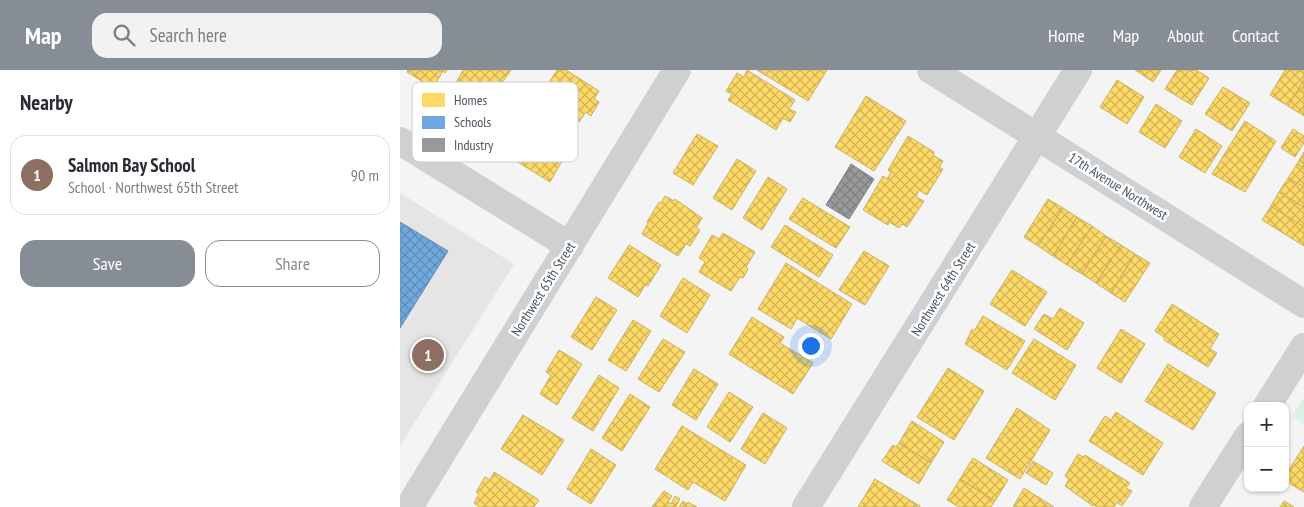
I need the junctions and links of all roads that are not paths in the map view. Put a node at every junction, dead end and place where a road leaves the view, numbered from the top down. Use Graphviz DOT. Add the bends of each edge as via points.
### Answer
graph roads {
  1 [pos="677,70"];
  2 [pos="930,70"];
  3 [pos="1078,70"];
  4 [pos="1038,136"];
  5 [pos="400,141"];
  6 [pos="412,148"];
  7 [pos="434,162"];
  8 [pos="570,246"];
  9 [pos="1304,304"];
  10 [pos="1304,348"];
  11 [pos="1270,402"];
  12 [pos="1244,442"];
  13 [pos="409,507"];
  14 [pos="806,507"];
  15 [pos="1203,507"];
  1 -- 8 [label="street, Northwest 65th Street"];
  2 -- 4 [label="street, 17th Avenue Northwest"];
  3 -- 4 [label="street, Northwest 64th Street"];
  4 -- 9 [label="street, 17th Avenue Northwest"];
  4 -- 14 [label="street, Northwest 64th Street"];
  5 -- 6 [label="street"];
  7 -- 8 [label="street"];
  8 -- 13 [label="street, Northwest 65th Street"];
  10 -- 11 [label="street"];
  12 -- 15 [label="street"];
}
